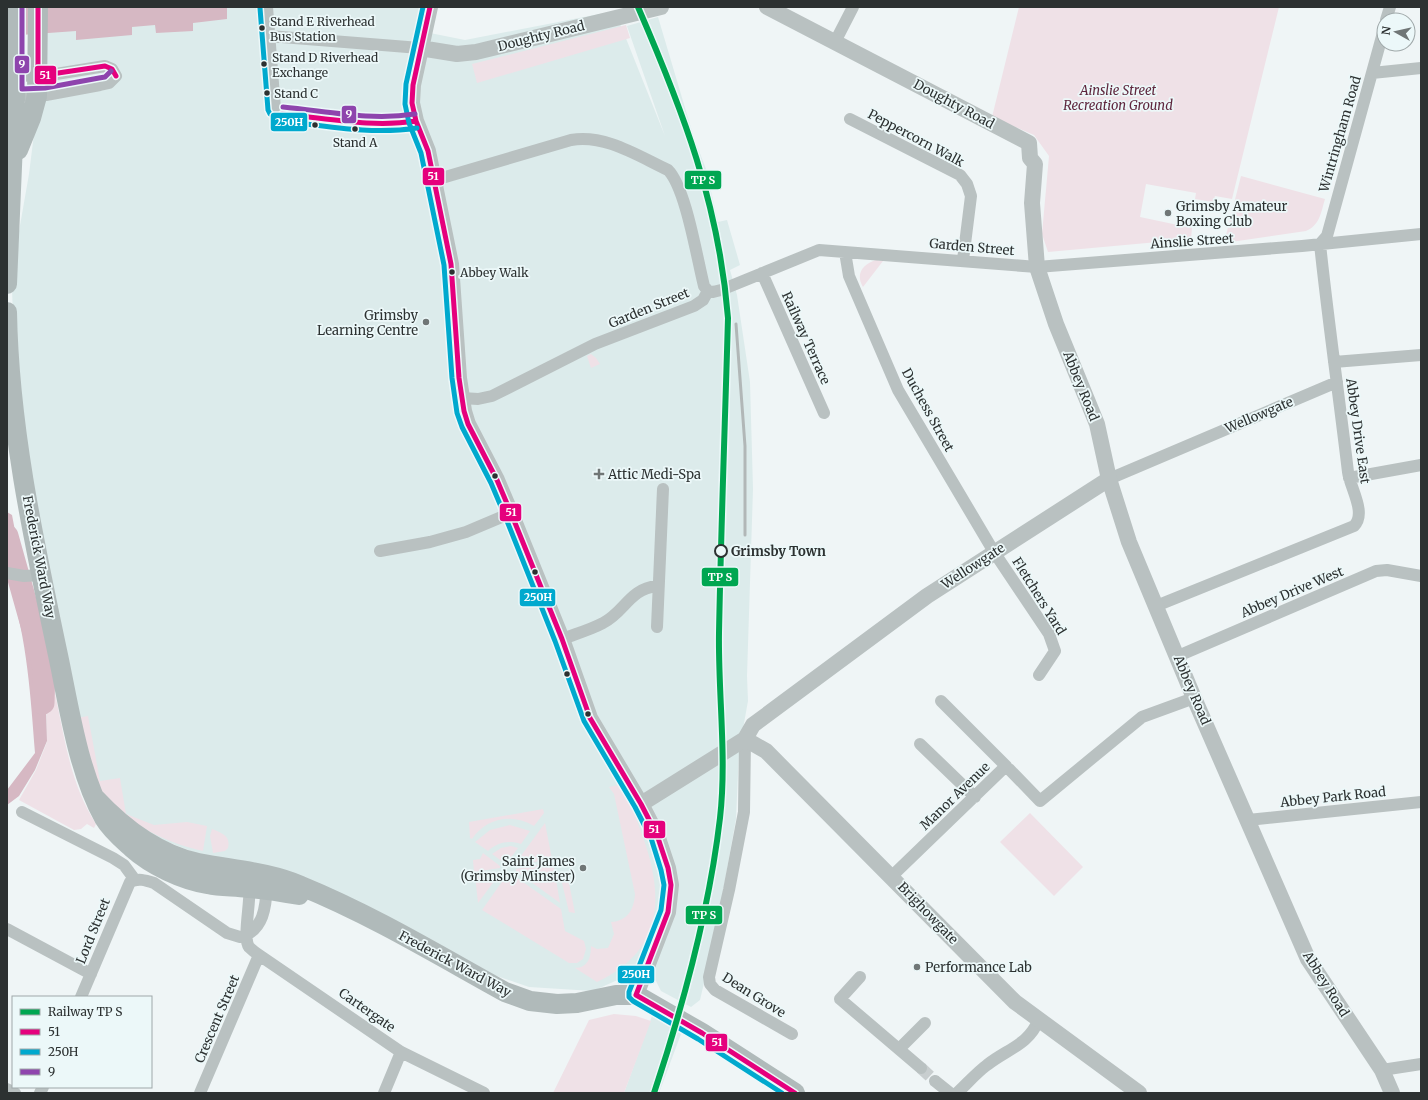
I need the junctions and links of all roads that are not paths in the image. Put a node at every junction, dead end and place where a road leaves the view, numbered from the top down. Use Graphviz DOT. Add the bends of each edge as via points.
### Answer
graph roads {
  1 [pos="15,7"];
  2 [pos="38,7"];
  3 [pos="267,7"];
  4 [pos="430,7"];
  5 [pos="661,7"];
  6 [pos="767,7"];
  7 [pos="853,7"];
  8 [pos="269,36"];
  9 [pos="835,42"];
  10 [pos="420,48"];
  11 [pos="1378,52"];
  12 [pos="1421,68"];
  13 [pos="1372,73"];
  14 [pos="15,76"];
  15 [pos="38,76"];
  16 [pos="15,96"];
  17 [pos="37,96"];
  18 [pos="850,119"];
  19 [pos="416,121"];
  20 [pos="13,163"];
  21 [pos="435,180"];
  22 [pos="1421,234"];
  23 [pos="1320,244"];
  24 [pos="845,252"];
  25 [pos="963,260"];
  26 [pos="1037,266"];
  27 [pos="762,274"];
  28 [pos="7,284"];
  29 [pos="708,291"];
  30 [pos="7,312"];
  31 [pos="1421,355"];
  32 [pos="1334,362"];
  33 [pos="1337,382"];
  34 [pos="462,398"];
  35 [pos="824,413"];
  36 [pos="1421,465"];
  37 [pos="1349,478"];
  38 [pos="1109,479"];
  39 [pos="663,489"];
  40 [pos="509,509"];
  41 [pos="380,551"];
  42 [pos="994,552"];
  43 [pos="7,573"];
  44 [pos="33,576"];
  45 [pos="1421,576"];
  46 [pos="657,586"];
  47 [pos="1156,606"];
  48 [pos="657,627"];
  49 [pos="562,639"];
  50 [pos="1178,656"];
  51 [pos="1039,675"];
  52 [pos="1194,698"];
  53 [pos="941,701"];
  54 [pos="745,739"];
  55 [pos="920,744"];
  56 [pos="1009,769"];
  57 [pos="975,797"];
  58 [pos="1421,802"];
  59 [pos="641,804"];
  60 [pos="22,812"];
  61 [pos="1248,820"];
  62 [pos="892,876"];
  63 [pos="135,880"];
  64 [pos="258,881"];
  65 [pos="7,929"];
  66 [pos="245,935"];
  67 [pos="259,955"];
  68 [pos="91,974"];
  69 [pos="860,977"];
  70 [pos="636,995"];
  71 [pos="81,996"];
  72 [pos="1039,1019"];
  73 [pos="925,1023"];
  74 [pos="792,1034"];
  75 [pos="899,1049"];
  76 [pos="402,1052"];
  77 [pos="1421,1064"];
  78 [pos="921,1068"];
  79 [pos="1382,1070"];
  80 [pos="935,1081"];
  81 [pos="7,1089"];
  82 [pos="1132,1091"];
  83 [pos="15,1093"];
  84 [pos="200,1093"];
  85 [pos="384,1093"];
  86 [pos="484,1093"];
  87 [pos="795,1093"];
  88 [pos="950,1093"];
  89 [pos="957,1093"];
  90 [pos="1392,1093"];
  1 -- 14 [label="main road"];
  2 -- 15 [label="main road"];
  3 -- 8 [label="street"];
  4 -- 10 [label="street"];
  5 -- 10 [label="street, Doughty Road" via="476,52 457,54"];
  6 -- 9 [label="street, Doughty Road"];
  7 -- 9 [label="street"];
  8 -- 10 [label="street"];
  8 -- 19 [label="street" via="274,104 275,109 282,114 396,125"];
  9 -- 26 [label="street, Doughty Road" via="1029,143 1030,158 1035,164 1032,203"];
  10 -- 19 [label="street" via="413,98"];
  11 -- 13 [label="street, Wintringham Road"];
  12 -- 13 [label="street"];
  13 -- 23 [label="street, Wintringham Road" via="1327,236"];
  14 -- 15 [label="street"];
  14 -- 16 [label="main road"];
  15 -- 17 [label="main road"];
  15 -- 17 [label="street" via="105,66 112,69 116,76 109,83"];
  16 -- 17 [label="street"];
  16 -- 20 [label="main road"];
  17 -- 20 [label="main road"];
  18 -- 25 [label="street, Peppercorn Walk" via="960,175 967,184 970,196"];
  19 -- 21 [label="street" via="428,151"];
  20 -- 28 [label="main road"];
  21 -- 29 [label="street" via="571,140 591,139 607,143 668,170 674,176 681,194 704,286"];
  21 -- 34 [label="street" via="451,264"];
  22 -- 23 [label="street, Ainslie Street"];
  23 -- 26 [label="street, Ainslie Street"];
  23 -- 32 [label="street, Abbey Drive East"];
  24 -- 25 [label="street, Garden Street"];
  24 -- 27 [label="street, Garden Street" via="819,250"];
  24 -- 42 [label="street, Duchess Street" via="850,276 898,390"];
  25 -- 26 [label="street, Garden Street"];
  26 -- 38 [label="street, Abbey Road" via="1056,324 1097,424"];
  27 -- 29 [label="street, Garden Street" via="721,290"];
  27 -- 35 [label="street, Railway Terrace"];
  29 -- 34 [label="street, Garden Street" via="703,300 694,306 595,344 492,396 478,399"];
  30 -- 44 [label="main road, Frederick Ward Way" via="10,372"];
  31 -- 32 [label="street"];
  32 -- 33 [label="street, Abbey Drive East"];
  33 -- 37 [label="street, Abbey Drive East"];
  33 -- 38 [label="street, Wellowgate"];
  34 -- 40 [label="street" via="468,424"];
  36 -- 37 [label="street"];
  37 -- 47 [label="street, Abbey Drive East" via="1360,515 1354,526"];
  38 -- 42 [label="street, Wellowgate"];
  38 -- 47 [label="street, Abbey Road" via="1127,536"];
  39 -- 46 [label="street"];
  40 -- 41 [label="street" via="466,532"];
  40 -- 49 [label="street"];
  42 -- 51 [label="street, Fletchers Yard" via="1049,634 1055,651"];
  42 -- 54 [label="street, Wellowgate" via="858,646 753,725"];
  43 -- 44 [label="street"];
  44 -- 64 [label="main road, Frederick Ward Way" via="88,781 105,819 115,833 147,860 184,877 207,884"];
  45 -- 50 [label="street, Abbey Drive West" via="1387,570 1376,571"];
  46 -- 48 [label="street"];
  46 -- 49 [label="street" via="646,587 636,593 604,623"];
  47 -- 50 [label="street, Abbey Road"];
  49 -- 59 [label="street" via="590,718"];
  50 -- 52 [label="street, Abbey Road"];
  52 -- 56 [label="street, Manor Avenue" via="1142,718 1040,801"];
  52 -- 61 [label="street, Abbey Road"];
  53 -- 57 [label="street, Manor Avenue" via="1006,766"];
  54 -- 59 [label="street, Wellowgate"];
  54 -- 62 [label="street, Brighowgate" via="766,751"];
  54 -- 74 [label="street, Dean Grove" via="744,812 730,890 709,977 710,984 715,990"];
  55 -- 57 [label="street"];
  57 -- 62 [label="street, Manor Avenue"];
  58 -- 61 [label="street, Abbey Park Road"];
  59 -- 70 [label="street" via="663,851 671,893 665,924"];
  60 -- 63 [label="street" via="113,858 124,865"];
  61 -- 79 [label="street, Abbey Road" via="1308,959"];
  62 -- 72 [label="street, Brighowgate" via="1015,1002"];
  63 -- 66 [label="street" via="154,882 227,933 234,936"];
  63 -- 68 [label="street, Lord Street" via="130,882 126,889"];
  64 -- 66 [label="street"];
  64 -- 66 [label="street" via="266,905 262,918 254,929"];
  64 -- 70 [label="main road, Frederick Ward Way" via="329,898 505,992 530,1001 577,1003 616,995"];
  65 -- 68 [label="street"];
  66 -- 67 [label="street, Cartergate" via="249,946"];
  67 -- 76 [label="street, Cartergate"];
  67 -- 84 [label="street, Crescent Street"];
  68 -- 71 [label="street, Lord Street"];
  69 -- 75 [label="street" via="840,999"];
  70 -- 87 [label="main road, Frederick Ward Way" via="702,1033"];
  72 -- 82 [label="street, Brighowgate"];
  72 -- 89 [label="street" via="1035,1030 1025,1040 986,1066"];
  73 -- 75 [label="street"];
  75 -- 78 [label="street"];
  76 -- 85 [label="street"];
  76 -- 86 [label="street, Cartergate"];
  77 -- 79 [label="street"];
  79 -- 90 [label="street, Abbey Road"];
  80 -- 88 [label="street"];
  81 -- 83 [label="street"];
}
